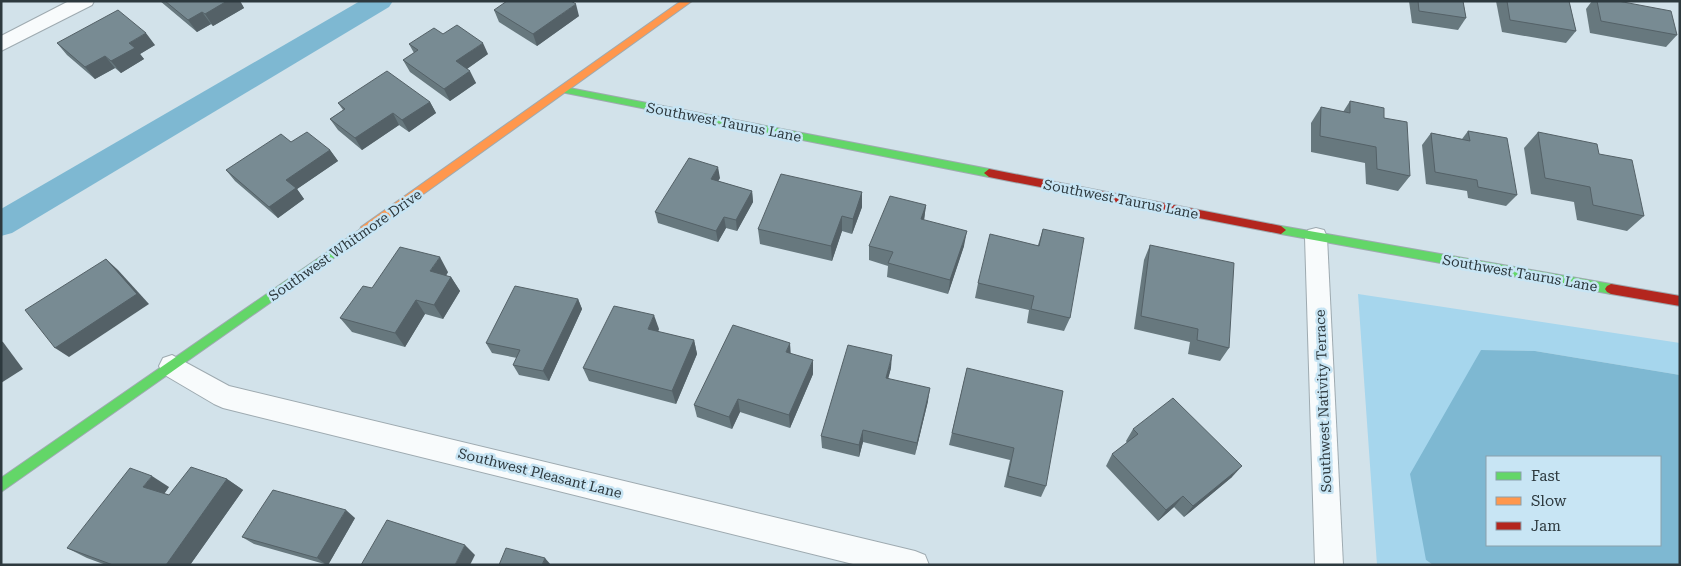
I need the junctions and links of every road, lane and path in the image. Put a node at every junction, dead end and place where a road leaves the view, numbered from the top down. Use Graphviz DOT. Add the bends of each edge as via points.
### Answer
graph roads {
  1 [pos="85,1"];
  2 [pos="688,1"];
  3 [pos="1,44"];
  4 [pos="564,90"];
  5 [pos="1316,237"];
  6 [pos="1680,301"];
  7 [pos="172,366"];
  8 [pos="1,486"];
  9 [pos="915,565"];
  10 [pos="1329,565"];
  1 -- 3 [label="street"];
  2 -- 4 [label="street, Southwest Whitmore Drive"];
  4 -- 5 [label="street, Southwest Taurus Lane"];
  4 -- 7 [label="street, Southwest Whitmore Drive"];
  5 -- 6 [label="street, Southwest Taurus Lane"];
  5 -- 10 [label="street, Southwest Nativity Terrace"];
  7 -- 8 [label="street, Southwest Whitmore Drive"];
  7 -- 9 [label="street, Southwest Pleasant Lane" via="223,396"];
}
